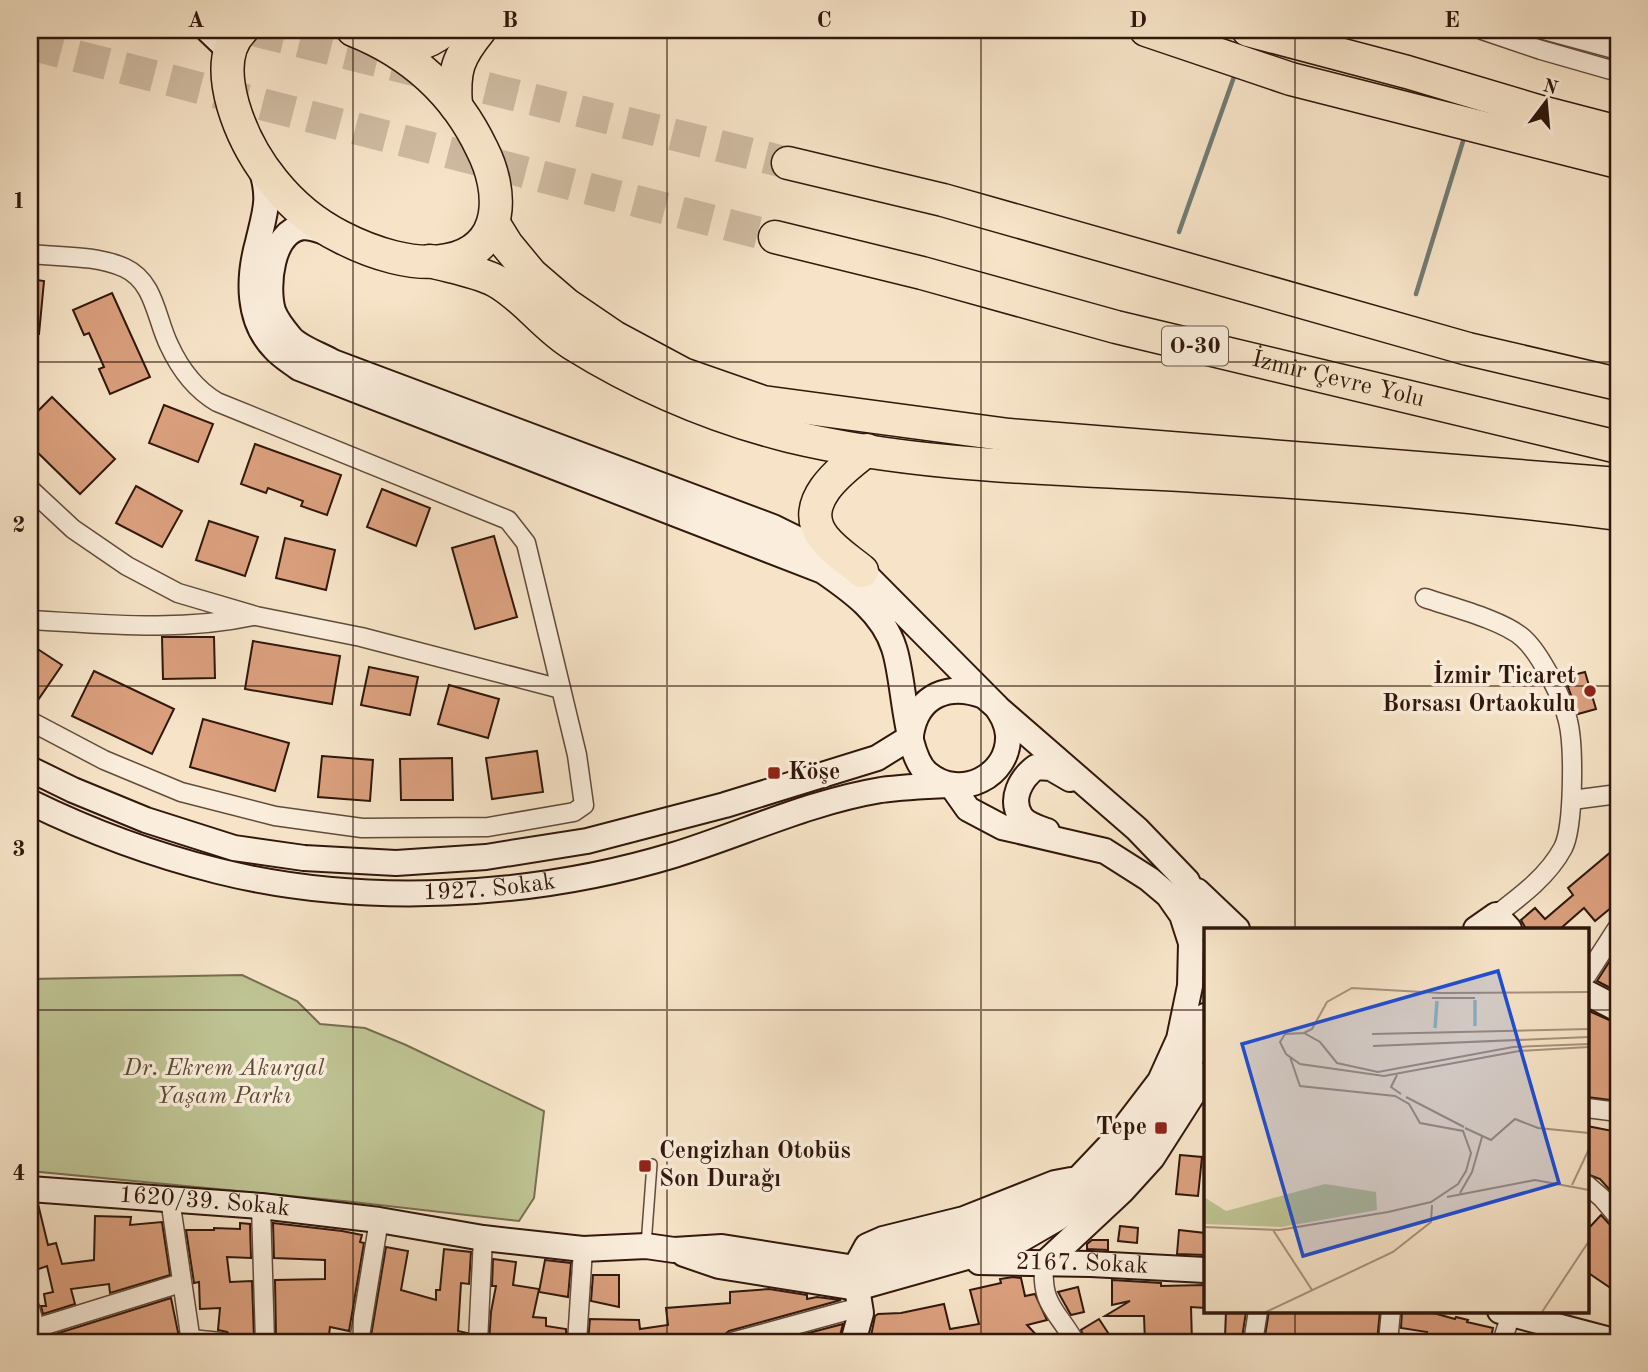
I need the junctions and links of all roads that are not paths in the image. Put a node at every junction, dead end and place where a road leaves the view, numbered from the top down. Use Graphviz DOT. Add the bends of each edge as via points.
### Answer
graph roads {
  1 [pos="353,30"];
  2 [pos="445,30"];
  3 [pos="480,30"];
  4 [pos="1146,30"];
  5 [pos="1248,30"];
  6 [pos="1482,30"];
  7 [pos="1544,30"];
  8 [pos="227,37"];
  9 [pos="386,44"];
  10 [pos="1618,50"];
  11 [pos="1618,72"];
  12 [pos="456,106"];
  13 [pos="1618,132"];
  14 [pos="259,161"];
  15 [pos="1618,162"];
  16 [pos="788,163"];
  17 [pos="494,224"];
  18 [pos="340,237"];
  19 [pos="775,237"];
  20 [pos="30,254"];
  21 [pos="430,261"];
  22 [pos="1618,384"];
  23 [pos="1618,447"];
  24 [pos="867,450"];
  25 [pos="1618,484"];
  26 [pos="30,489"];
  27 [pos="1618,514"];
  28 [pos="862,571"];
  29 [pos="1425,597"];
  30 [pos="256,616"];
  31 [pos="30,620"];
  32 [pos="561,689"];
  33 [pos="996,706"];
  34 [pos="30,721"];
  35 [pos="911,737"];
  36 [pos="30,769"];
  37 [pos="951,785"];
  38 [pos="1618,794"];
  39 [pos="1098,795"];
  40 [pos="1572,800"];
  41 [pos="30,802"];
  42 [pos="1105,851"];
  43 [pos="1187,881"];
  44 [pos="1494,925"];
  45 [pos="1618,927"];
  46 [pos="1209,928"];
  47 [pos="1236,928"];
  48 [pos="1588,973"];
  49 [pos="1197,979"];
  50 [pos="1588,994"];
  51 [pos="1618,1009"];
  52 [pos="1204,1021"];
  53 [pos="1204,1062"];
  54 [pos="1204,1076"];
  55 [pos="1191,1094"];
  56 [pos="1588,1108"];
  57 [pos="1618,1112"];
  58 [pos="652,1164"];
  59 [pos="1588,1186"];
  60 [pos="30,1189"];
  61 [pos="170,1199"];
  62 [pos="261,1206"];
  63 [pos="1618,1217"];
  64 [pos="379,1220"];
  65 [pos="483,1238"];
  66 [pos="646,1246"];
  67 [pos="583,1249"];
  68 [pos="1081,1251"];
  69 [pos="959,1261"];
  70 [pos="1045,1264"];
  71 [pos="1204,1270"];
  72 [pos="181,1283"];
  73 [pos="858,1288"];
  74 [pos="30,1308"];
  75 [pos="1258,1312"];
  76 [pos="1391,1312"];
  77 [pos="1508,1312"];
  78 [pos="1512,1312"];
  79 [pos="38,1335"];
  80 [pos="191,1340"];
  81 [pos="221,1342"];
  82 [pos="265,1342"];
  83 [pos="359,1342"];
  84 [pos="478,1342"];
  85 [pos="577,1342"];
  86 [pos="732,1342"];
  87 [pos="853,1342"];
  88 [pos="1074,1342"];
  89 [pos="1253,1342"];
  90 [pos="1388,1342"];
  91 [pos="1502,1342"];
  92 [pos="1618,1342"];
  1 -- 9 [label="highway"];
  2 -- 9 [label="highway" via="424,44"];
  3 -- 12 [label="highway" via="468,44 454,76"];
  4 -- 15 [label="highway" via="1291,79"];
  5 -- 13 [label="highway"];
  6 -- 11 [label="street"];
  7 -- 10 [label="street"];
  8 -- 14 [label="highway" via="232,103"];
  9 -- 12 [label="highway" via="439,86"];
  12 -- 17 [label="highway" via="492,173 497,196"];
  14 -- 18 [label="highway" via="296,206"];
  14 -- 35 [label="main road" via="267,203 257,245 252,301 256,324 274,349 299,368 822,571 857,594 894,645"];
  16 -- 22 [label="highway" via="943,200 1468,349"];
  17 -- 21 [label="highway" via="463,256"];
  17 -- 25 [label="highway" via="531,274 614,337 683,374 763,402 1009,435"];
  18 -- 21 [label="highway" via="407,260"];
  18 -- 28 [label="main road" via="304,227 290,231 281,243 269,283 273,313 293,340 333,362 773,527"];
  19 -- 23 [label="highway, İzmir Çevre Yolu / O-30" via="922,272 1116,327"];
  20 -- 32 [label="street" via="100,260 137,276 153,299 169,345 190,380 217,402 508,520 526,543"];
  21 -- 24 [label="highway" via="494,279 570,343 662,391 789,436"];
  24 -- 27 [label="highway" via="976,464 1503,499"];
  24 -- 28 [label="highway" via="824,489 816,511 824,538"];
  26 -- 30 [label="street" via="74,529 127,566 178,593"];
  28 -- 33 [label="main road"];
  29 -- 40 [label="street" via="1522,637 1545,666 1568,721"];
  30 -- 31 [label="street" via="153,626"];
  30 -- 32 [label="street" via="361,637"];
  32 -- 34 [label="street" via="584,805 575,813 488,827 362,828 275,816 181,792 104,760"];
  33 -- 35 [label="main road" via="970,690 939,694 916,715"];
  33 -- 37 [label="main road" via="1008,735 999,765 973,784"];
  33 -- 39 [label="main road"];
  35 -- 36 [label="main road, 1927. Sokak" via="877,758 587,841 486,857 396,863 304,858 234,848 146,820"];
  35 -- 37 [label="main road" via="917,761 927,774"];
  37 -- 41 [label="main road, 1927. Sokak" via="878,790 772,820 674,855 573,880 422,893 298,886 219,872 67,820"];
  37 -- 42 [label="main road" via="968,808 1002,827"];
  38 -- 40 [label="street"];
  39 -- 42 [label="main road" via="1051,768 1035,767 1024,775 1017,803 1021,817 1033,827"];
  39 -- 43 [label="main road"];
  40 -- 44 [label="street" via="1564,846 1532,888"];
  42 -- 49 [label="main road" via="1168,895 1182,915"];
  43 -- 46 [label="main road"];
  43 -- 47 [label="main road"];
  45 -- 48 [label="street"];
  49 -- 73 [label="main road" via="1179,1039 1160,1081 1079,1178 964,1219 883,1238 867,1246"];
  50 -- 51 [label="main road"];
  52 -- 55 [label="main road"];
  53 -- 55 [label="main road"];
  54 -- 55 [label="main road"];
  55 -- 68 [label="main road" via="1152,1158 1122,1191"];
  55 -- 69 [label="main road" via="1095,1192 1013,1244"];
  56 -- 57 [label="street"];
  58 -- 66 [label="lane"];
  59 -- 63 [label="street"];
  60 -- 61 [label="main road, 1620/39. Sokak"];
  61 -- 62 [label="main road, 1620/39. Sokak"];
  61 -- 72 [label="street"];
  62 -- 64 [label="main road, 1620/39. Sokak"];
  62 -- 82 [label="street"];
  64 -- 65 [label="main road, 1620/39. Sokak"];
  64 -- 83 [label="street"];
  65 -- 67 [label="main road, 1620/39. Sokak"];
  65 -- 84 [label="street"];
  66 -- 67 [label="main road, 1620/39. Sokak"];
  66 -- 73 [label="main road, 1620/39. Sokak" via="674,1250 719,1266"];
  67 -- 85 [label="street"];
  68 -- 70 [label="main road, 2167. Sokak"];
  68 -- 71 [label="main road, 2167. Sokak"];
  69 -- 70 [label="main road, 2167. Sokak"];
  69 -- 73 [label="main road"];
  70 -- 88 [label="street" via="1043,1284 1048,1303"];
  72 -- 79 [label="street"];
  72 -- 80 [label="street"];
  73 -- 86 [label="street"];
  73 -- 87 [label="main road"];
  74 -- 79 [label="street"];
  75 -- 89 [label="street"];
  76 -- 90 [label="street"];
  77 -- 91 [label="street"];
  78 -- 92 [label="main road"];
  80 -- 81 [label="street"];
}
